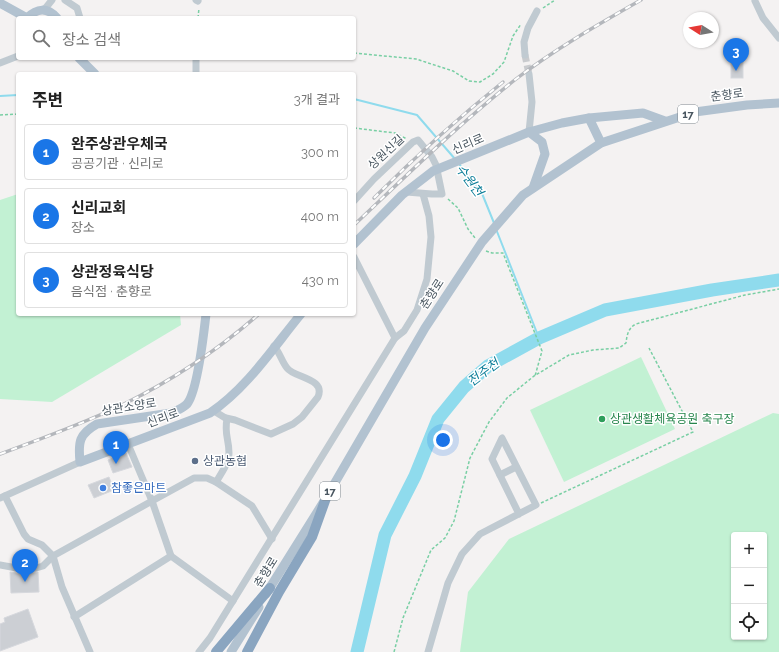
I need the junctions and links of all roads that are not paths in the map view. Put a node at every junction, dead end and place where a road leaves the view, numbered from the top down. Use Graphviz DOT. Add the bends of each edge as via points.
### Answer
graph roads {
  1 [pos="52,0"];
  2 [pos="65,0"];
  3 [pos="755,1"];
  4 [pos="0,3"];
  5 [pos="44,10"];
  6 [pos="537,11"];
  7 [pos="23,16"];
  8 [pos="29,16"];
  9 [pos="55,16"];
  10 [pos="79,16"];
  11 [pos="779,38"];
  12 [pos="525,55"];
  13 [pos="16,57"];
  14 [pos="81,60"];
  15 [pos="196,60"];
  16 [pos="0,63"];
  17 [pos="93,72"];
  18 [pos="196,72"];
  19 [pos="529,74"];
  20 [pos="779,103"];
  21 [pos="589,118"];
  22 [pos="665,121"];
  23 [pos="529,132"];
  24 [pos="601,143"];
  25 [pos="533,188"];
  26 [pos="406,192"];
  27 [pos="423,194"];
  28 [pos="356,199"];
  29 [pos="356,242"];
  30 [pos="356,261"];
  31 [pos="206,316"];
  32 [pos="299,316"];
  33 [pos="395,338"];
  34 [pos="274,346"];
  35 [pos="214,411"];
  36 [pos="226,418"];
  37 [pos="128,444"];
  38 [pos="80,462"];
  39 [pos="516,466"];
  40 [pos="500,475"];
  41 [pos="216,482"];
  42 [pos="3,497"];
  43 [pos="326,498"];
  44 [pos="152,501"];
  45 [pos="519,514"];
  46 [pos="272,539"];
  47 [pos="53,556"];
  48 [pos="171,556"];
  49 [pos="0,565"];
  50 [pos="270,588"];
  51 [pos="233,601"];
  52 [pos="74,617"];
  53 [pos="90,652"];
  54 [pos="198,652"];
  55 [pos="216,652"];
  56 [pos="231,652"];
  57 [pos="247,652"];
  58 [pos="428,652"];
  1 -- 5 [label="street"];
  2 -- 10 [label="street" via="77,8"];
  3 -- 11 [label="street" via="768,26"];
  4 -- 7 [label="main road"];
  5 -- 8 [label="main road" via="33,12"];
  5 -- 9 [label="main road"];
  6 -- 12 [label="street" via="524,42"];
  13 -- 16 [label="street"];
  14 -- 17 [label="main road"];
  15 -- 18 [label="street"];
  19 -- 23 [label="street" via="532,102"];
  20 -- 22 [label="main road, 춘향로 / 17" via="718,108"];
  21 -- 22 [label="main road, 신리로" via="643,113"];
  21 -- 23 [label="main road, 신리로"];
  21 -- 24 [label="main road"];
  22 -- 24 [label="main road, 춘향로 / 17"];
  23 -- 25 [label="main road" via="542,142 545,154"];
  23 -- 26 [label="main road, 신리로" via="433,171"];
  24 -- 25 [label="main road, 춘향로 / 17"];
  25 -- 43 [label="main road, 춘향로 / 17" via="514,204 482,242 425,328"];
  26 -- 27 [label="street"];
  26 -- 29 [label="main road, 신리로"];
  27 -- 28 [label="street, 상원신길" via="442,194 436,165 418,140 412,142"];
  27 -- 33 [label="street" via="431,236 427,279 417,310 404,331"];
  30 -- 33 [label="street"];
  31 -- 38 [label="main road, 상관소양로" via="194,389 188,403 171,413 97,424 81,436"];
  32 -- 34 [label="main road, 신리로"];
  33 -- 46 [label="street"];
  34 -- 35 [label="main road, 신리로" via="248,379"];
  34 -- 36 [label="street" via="290,372 314,382 319,390 318,397 298,420 272,434"];
  35 -- 36 [label="street"];
  35 -- 37 [label="main road, 신리로"];
  36 -- 41 [label="street" via="229,454"];
  37 -- 38 [label="main road, 신리로"];
  37 -- 44 [label="street"];
  38 -- 42 [label="street, 신리로"];
  39 -- 40 [label="street"];
  39 -- 40 [label="street" via="502,438 492,459"];
  39 -- 45 [label="street" via="535,503"];
  40 -- 45 [label="street"];
  41 -- 44 [label="street" via="207,478 194,478"];
  41 -- 46 [label="street" via="252,506"];
  42 -- 47 [label="street" via="28,540 42,545"];
  43 -- 50 [label="main road, 춘향로 / 17"];
  43 -- 57 [label="highway" via="312,537"];
  44 -- 47 [label="street"];
  44 -- 48 [label="street"];
  45 -- 58 [label="street" via="480,534 462,554 448,583"];
  46 -- 51 [label="street"];
  47 -- 49 [label="street" via="43,566 36,568 22,569"];
  47 -- 52 [label="street"];
  48 -- 51 [label="street"];
  48 -- 52 [label="street"];
  50 -- 55 [label="highway"];
  50 -- 56 [label="main road, 춘향로 / 17"];
  51 -- 54 [label="street"];
  52 -- 53 [label="street"];
}
